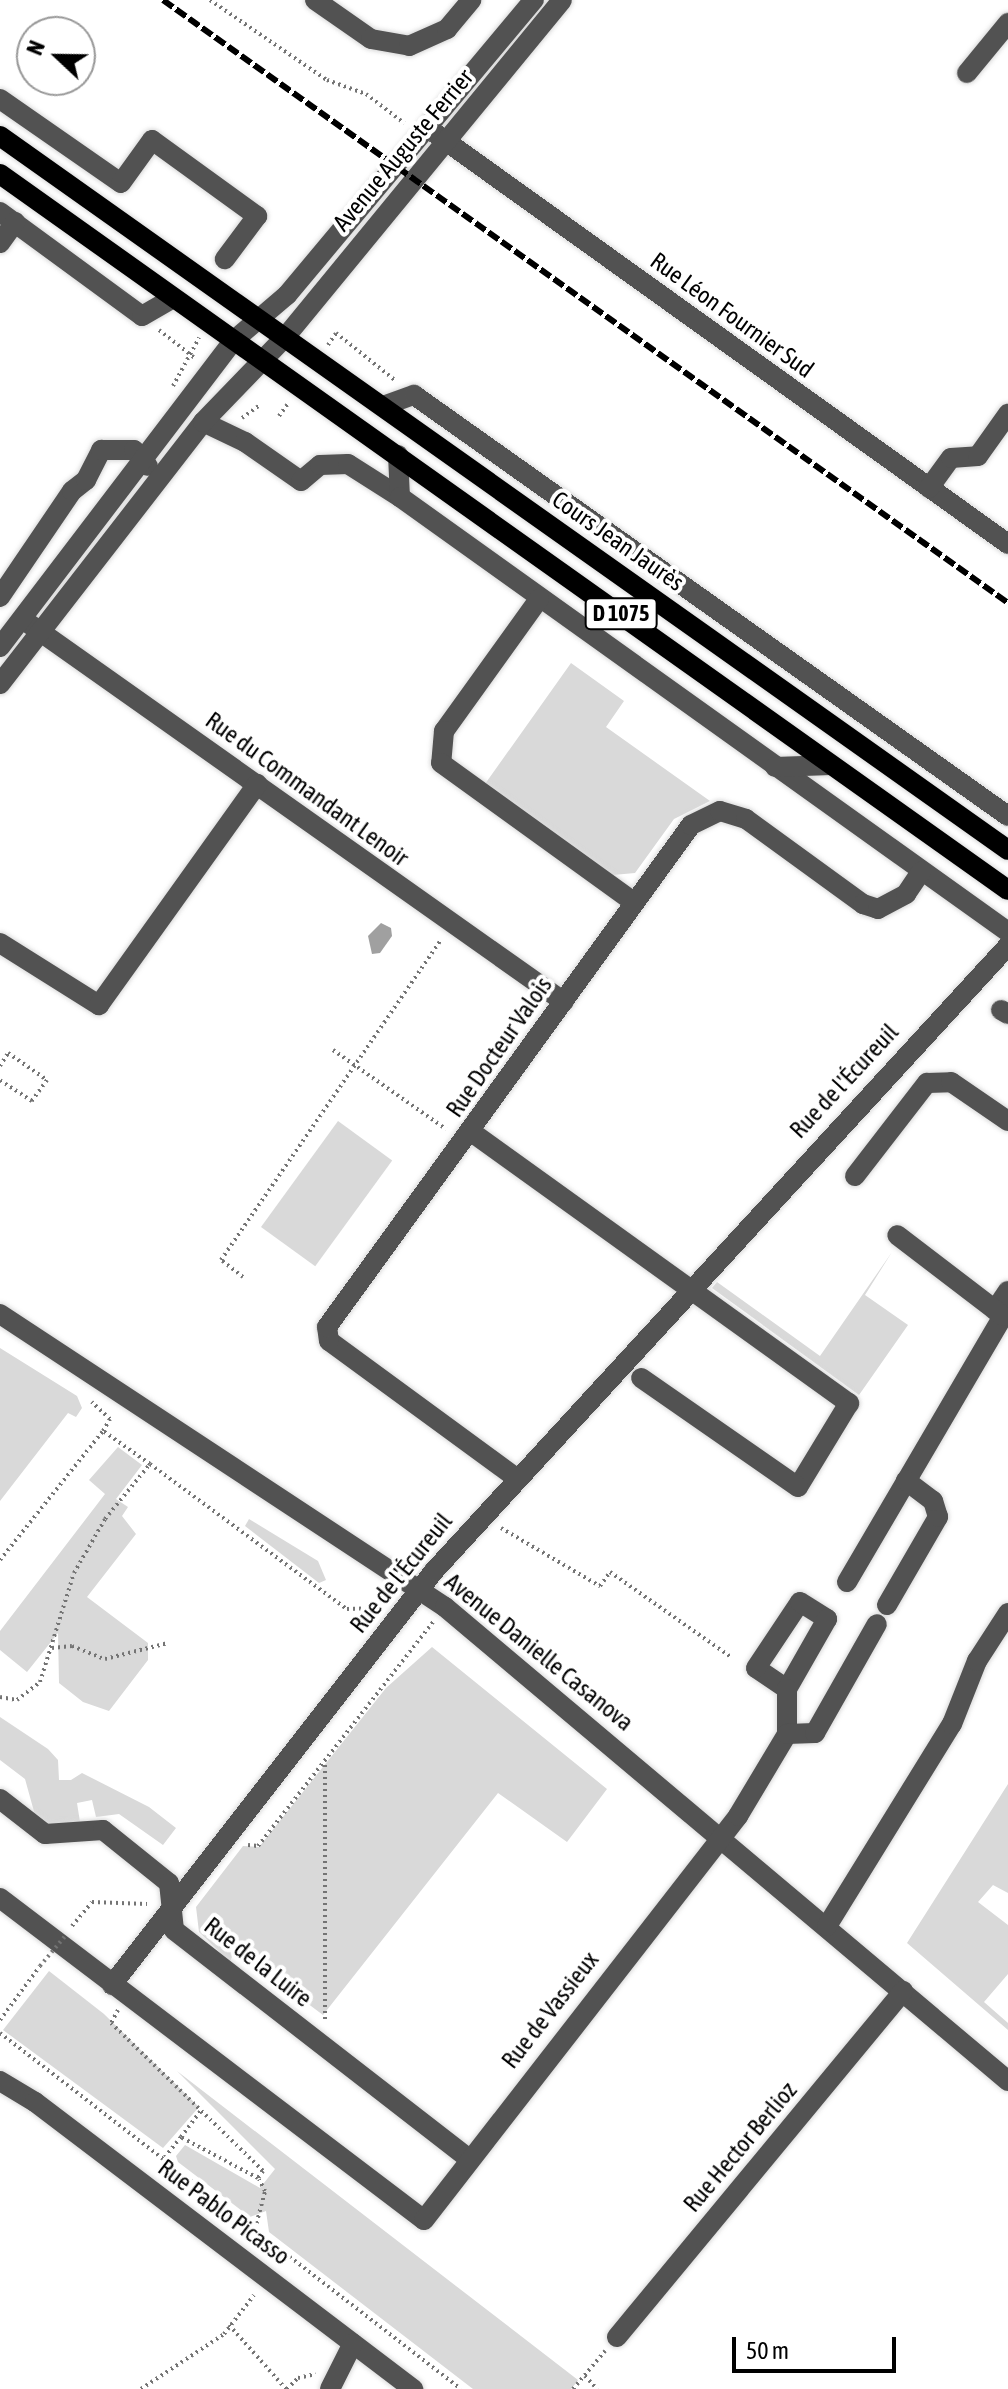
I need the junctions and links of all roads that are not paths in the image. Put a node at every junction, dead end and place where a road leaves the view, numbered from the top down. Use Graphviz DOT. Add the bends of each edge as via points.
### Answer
graph roads {
  1 [pos="315,0"];
  2 [pos="471,0"];
  3 [pos="534,0"];
  4 [pos="562,0"];
  5 [pos="1008,23"];
  6 [pos="967,73"];
  7 [pos="0,99"];
  8 [pos="426,128"];
  9 [pos="45,131"];
  10 [pos="0,136"];
  11 [pos="445,141"];
  12 [pos="51,172"];
  13 [pos="0,174"];
  14 [pos="7,217"];
  15 [pos="74,226"];
  16 [pos="39,239"];
  17 [pos="0,243"];
  18 [pos="225,259"];
  19 [pos="173,298"];
  20 [pos="261,316"];
  21 [pos="287,335"];
  22 [pos="233,341"];
  23 [pos="262,362"];
  24 [pos="383,406"];
  25 [pos="1008,414"];
  26 [pos="203,422"];
  27 [pos="398,455"];
  28 [pos="142,458"];
  29 [pos="929,488"];
  30 [pos="400,497"];
  31 [pos="1008,544"];
  32 [pos="85,570"];
  33 [pos="0,597"];
  34 [pos="539,599"];
  35 [pos="29,624"];
  36 [pos="0,647"];
  37 [pos="0,684"];
  38 [pos="822,684"];
  39 [pos="822,718"];
  40 [pos="831,765"];
  41 [pos="775,767"];
  42 [pos="257,784"];
  43 [pos="1008,816"];
  44 [pos="1006,847"];
  45 [pos="921,872"];
  46 [pos="1008,890"];
  47 [pos="632,901"];
  48 [pos="1008,932"];
  49 [pos="0,943"];
  50 [pos="1008,946"];
  51 [pos="564,1002"];
  52 [pos="1008,1121"];
  53 [pos="467,1136"];
  54 [pos="855,1176"];
  55 [pos="897,1235"];
  56 [pos="689,1290"];
  57 [pos="1008,1291"];
  58 [pos="995,1310"];
  59 [pos="0,1314"];
  60 [pos="641,1378"];
  61 [pos="515,1477"];
  62 [pos="906,1481"];
  63 [pos="847,1582"];
  64 [pos="419,1588"];
  65 [pos="887,1605"];
  66 [pos="1008,1613"];
  67 [pos="877,1624"];
  68 [pos="787,1689"];
  69 [pos="787,1734"];
  70 [pos="0,1799"];
  71 [pos="721,1835"];
  72 [pos="0,1898"];
  73 [pos="172,1905"];
  74 [pos="827,1926"];
  75 [pos="119,1991"];
  76 [pos="903,1991"];
  77 [pos="0,2081"];
  78 [pos="1008,2081"];
  79 [pos="468,2158"];
  80 [pos="617,2337"];
  81 [pos="353,2343"];
  82 [pos="330,2389"];
  83 [pos="413,2389"];
  1 -- 2 [label="street" via="371,39 409,46 447,29"];
  3 -- 8 [label="street, Avenue Auguste Ferrier"];
  4 -- 11 [label="street, Avenue Auguste Ferrier"];
  5 -- 6 [label="street"];
  7 -- 9 [label="street"];
  8 -- 11 [label="street, Rue Léon Fournier Sud"];
  8 -- 20 [label="street, Avenue Auguste Ferrier" via="287,295"];
  9 -- 12 [label="street"];
  9 -- 18 [label="street" via="121,183 152,140 257,216"];
  10 -- 12 [label="main road, Cours Jean Jaurès / D 1075"];
  11 -- 21 [label="street, Avenue Auguste Ferrier"];
  11 -- 29 [label="street, Rue Léon Fournier Sud"];
  12 -- 20 [label="main road, Cours Jean Jaurès / D 1075"];
  13 -- 15 [label="main road, D 1075"];
  14 -- 16 [label="street"];
  14 -- 17 [label="street"];
  15 -- 16 [label="street"];
  15 -- 19 [label="main road, D 1075"];
  16 -- 19 [label="street" via="142,316"];
  19 -- 22 [label="main road, D 1075"];
  20 -- 21 [label="main road, Cours Jean Jaurès / D 1075"];
  20 -- 22 [label="street, Avenue Auguste Ferrier"];
  21 -- 23 [label="street, Avenue Auguste Ferrier"];
  21 -- 24 [label="main road, Cours Jean Jaurès / D 1075"];
  22 -- 23 [label="main road, D 1075"];
  22 -- 28 [label="street, Avenue Auguste Ferrier"];
  23 -- 26 [label="street, Avenue Auguste Ferrier"];
  23 -- 27 [label="main road, D 1075"];
  24 -- 38 [label="street, Cours Jean Jaurès" via="414,395"];
  24 -- 39 [label="main road, Cours Jean Jaurès / D 1075"];
  25 -- 29 [label="street" via="978,456 951,458"];
  26 -- 30 [label="street" via="245,442 301,481 320,465 348,464"];
  26 -- 32 [label="street, Avenue Auguste Ferrier"];
  27 -- 30 [label="street"];
  27 -- 40 [label="main road, D 1075"];
  28 -- 32 [label="street" via="148,466 145,477 94,541"];
  28 -- 33 [label="street" via="134,450 101,450 86,480 72,491"];
  28 -- 35 [label="street, Avenue Auguste Ferrier"];
  29 -- 31 [label="street, Rue Léon Fournier Sud"];
  30 -- 34 [label="street"];
  32 -- 35 [label="street, Avenue Auguste Ferrier"];
  34 -- 41 [label="street"];
  34 -- 47 [label="street" via="444,731 441,763"];
  35 -- 36 [label="street"];
  35 -- 37 [label="street"];
  35 -- 42 [label="street, Rue du Commandant Lenoir"];
  38 -- 39 [label="street"];
  38 -- 43 [label="street, Cours Jean Jaurès"];
  39 -- 44 [label="main road, Cours Jean Jaurès / D 1075"];
  40 -- 41 [label="street"];
  40 -- 46 [label="main road, D 1075"];
  41 -- 45 [label="street"];
  42 -- 49 [label="street" via="99,1005"];
  42 -- 51 [label="street, Rue du Commandant Lenoir"];
  45 -- 47 [label="street, Rue Docteur Valois" via="906,894 878,909 863,904 746,819 720,811 691,825"];
  45 -- 48 [label="street"];
  47 -- 51 [label="street, Rue Docteur Valois"];
  50 -- 56 [label="street, Rue de l'Écureuil"];
  51 -- 53 [label="street, Rue Docteur Valois"];
  52 -- 54 [label="street" via="951,1082 927,1083"];
  53 -- 56 [label="street"];
  53 -- 61 [label="street, Rue Docteur Valois" via="327,1327 329,1341"];
  55 -- 58 [label="street"];
  56 -- 60 [label="street" via="849,1403 798,1487"];
  56 -- 61 [label="street, Rue de l'Écureuil"];
  57 -- 58 [label="street"];
  58 -- 62 [label="street" via="1003,1316"];
  59 -- 64 [label="street, Avenue Danielle Casanova"];
  61 -- 64 [label="street, Rue de l'Écureuil"];
  62 -- 63 [label="street"];
  62 -- 65 [label="street" via="933,1501 938,1517"];
  64 -- 71 [label="street, Avenue Danielle Casanova"];
  64 -- 73 [label="street, Rue de l'Écureuil"];
  66 -- 74 [label="street" via="977,1661 952,1724"];
  67 -- 69 [label="street" via="815,1733"];
  68 -- 69 [label="street"];
  69 -- 71 [label="street, Rue de Vassieux"];
  70 -- 73 [label="street, Rue de la Luire" via="45,1834 103,1830 169,1883"];
  71 -- 74 [label="street, Avenue Danielle Casanova"];
  71 -- 79 [label="street, Rue de Vassieux"];
  72 -- 75 [label="street"];
  73 -- 75 [label="street, Rue de l'Écureuil"];
  73 -- 79 [label="street, Rue de la Luire" via="174,1930"];
  74 -- 76 [label="street, Avenue Danielle Casanova"];
  75 -- 79 [label="street, Rue de Vassieux" via="424,2220"];
  76 -- 78 [label="street, Avenue Danielle Casanova"];
  76 -- 80 [label="street, Rue Hector Berlioz"];
  77 -- 81 [label="street, Rue Pablo Picasso"];
  81 -- 82 [label="street"];
  81 -- 83 [label="street, Rue Pablo Picasso"];
}
